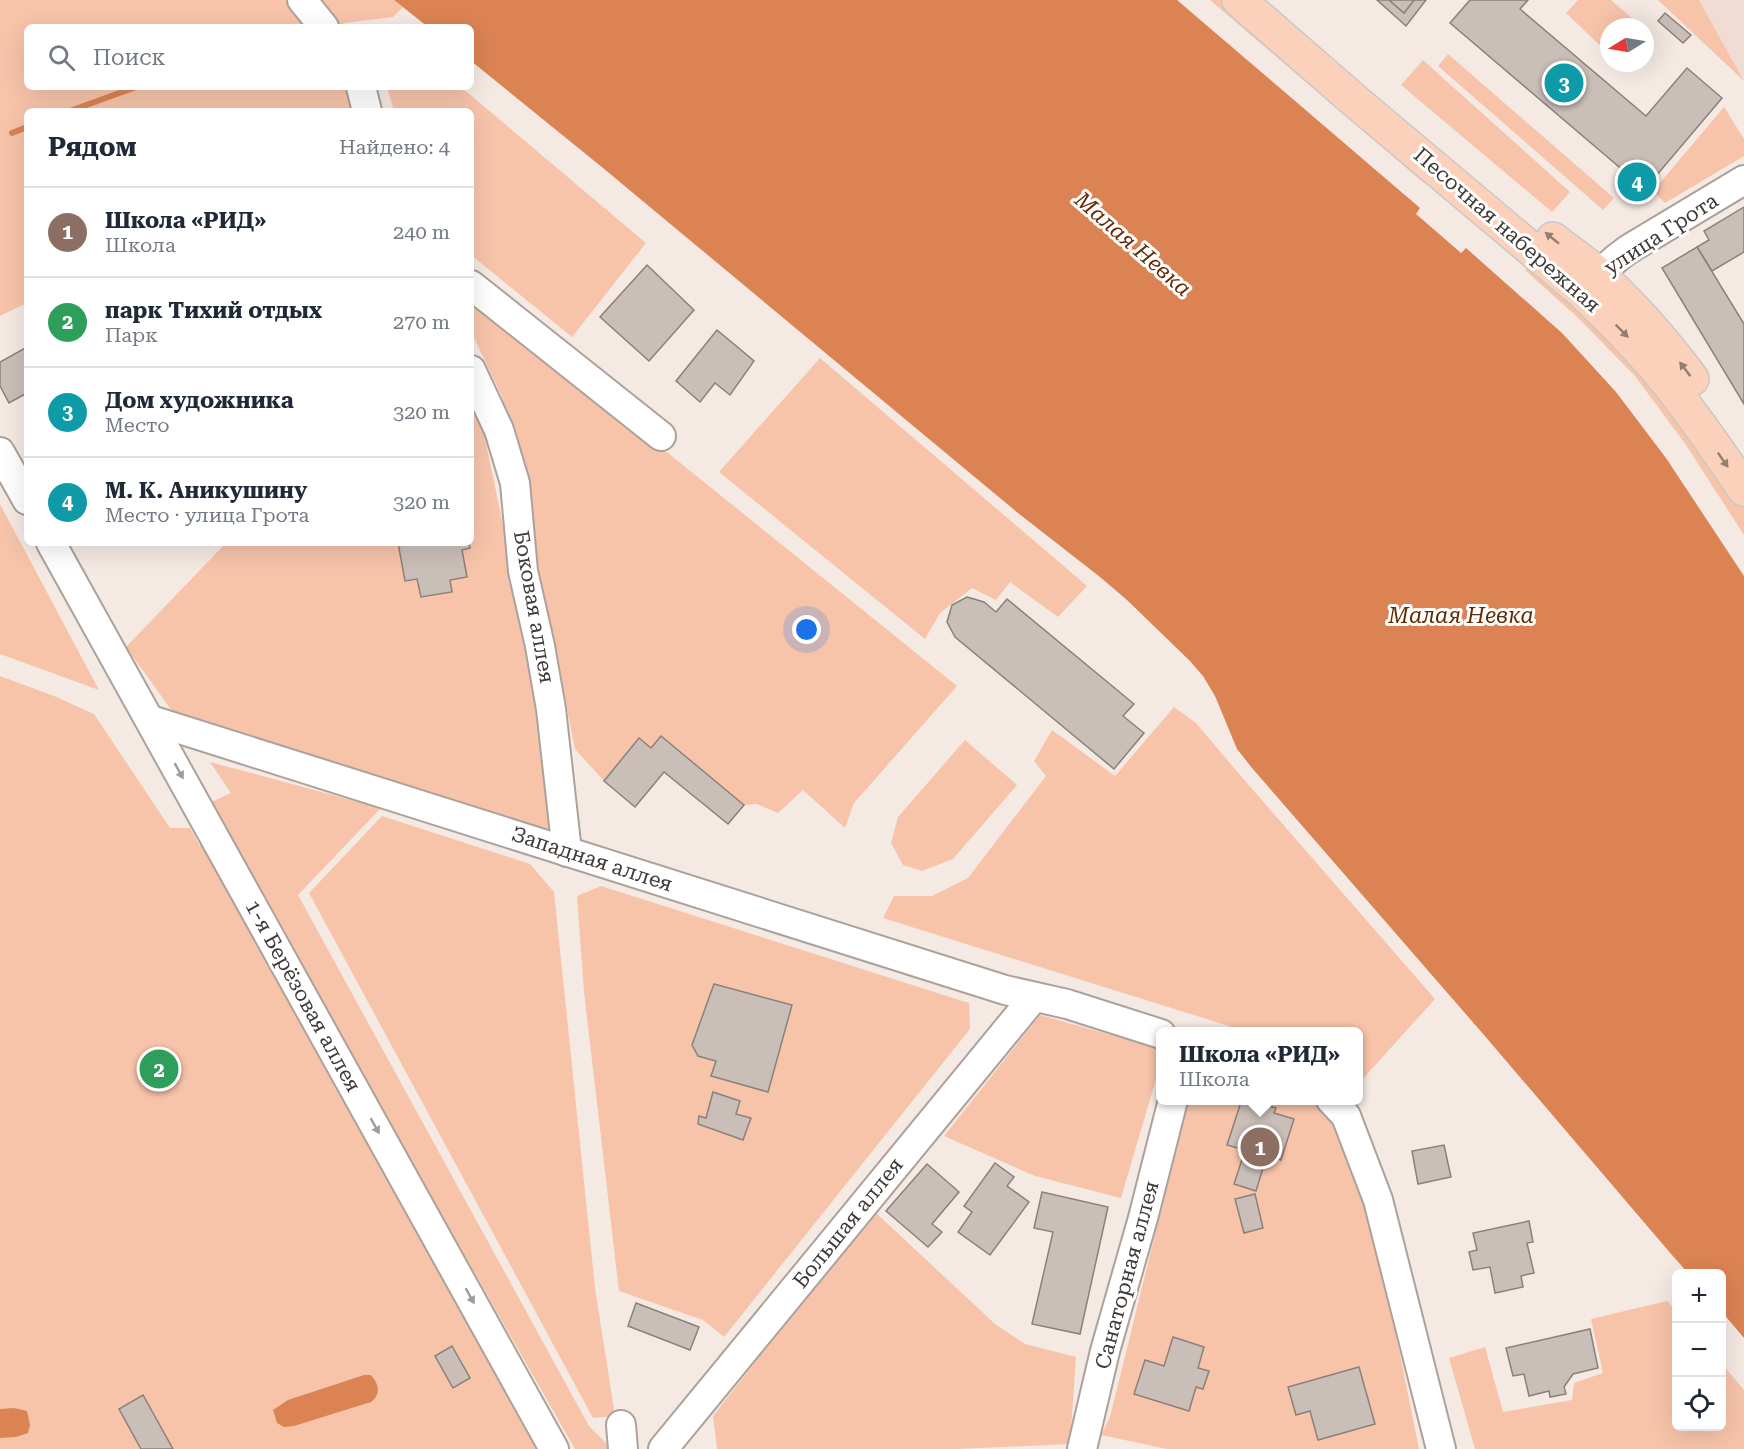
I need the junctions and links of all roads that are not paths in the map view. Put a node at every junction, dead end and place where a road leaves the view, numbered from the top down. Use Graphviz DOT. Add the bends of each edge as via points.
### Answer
graph roads {
  1 [pos="302,0"];
  2 [pos="1239,0"];
  3 [pos="1270,0"];
  4 [pos="322,24"];
  5 [pos="362,90"];
  6 [pos="366,108"];
  7 [pos="1744,180"];
  8 [pos="1589,283"];
  9 [pos="474,287"];
  10 [pos="474,376"];
  11 [pos="660,436"];
  12 [pos="1744,450"];
  13 [pos="0,452"];
  14 [pos="1744,489"];
  15 [pos="24,495"];
  16 [pos="53,546"];
  17 [pos="151,720"];
  18 [pos="567,852"];
  19 [pos="1034,997"];
  20 [pos="1156,1032"];
  21 [pos="1172,1105"];
  22 [pos="1335,1105"];
  23 [pos="554,1449"];
  24 [pos="663,1449"];
  25 [pos="1082,1449"];
  26 [pos="1441,1449"];
  1 -- 4 [label="street"];
  2 -- 8 [label="main road, Песочная набережная" via="1355,101"];
  8 -- 3 [label="main road, Песочная набережная, one-way"];
  5 -- 6 [label="street"];
  7 -- 8 [label="street, улица Грота" via="1629,249"];
  12 -- 8 [label="main road, Песочная набережная, one-way" via="1667,346"];
  8 -- 14 [label="main road, Песочная набережная, one-way" via="1668,383"];
  9 -- 11 [label="street"];
  10 -- 18 [label="street, Боковая аллея" via="499,430 515,483 523,572 551,709"];
  13 -- 15 [label="street"];
  16 -- 17 [label="street, 1-я Берёзовая аллея"];
  17 -- 18 [label="street, Западная аллея"];
  17 -- 23 [label="street, 1-я Берёзовая аллея, one-way"];
  18 -- 19 [label="street, Западная аллея"];
  19 -- 20 [label="street, Западная аллея"];
  19 -- 24 [label="street, Большая аллея"];
  21 -- 25 [label="street, Санаторная аллея"];
  22 -- 26 [label="street" via="1346,1116 1378,1200"];
}
